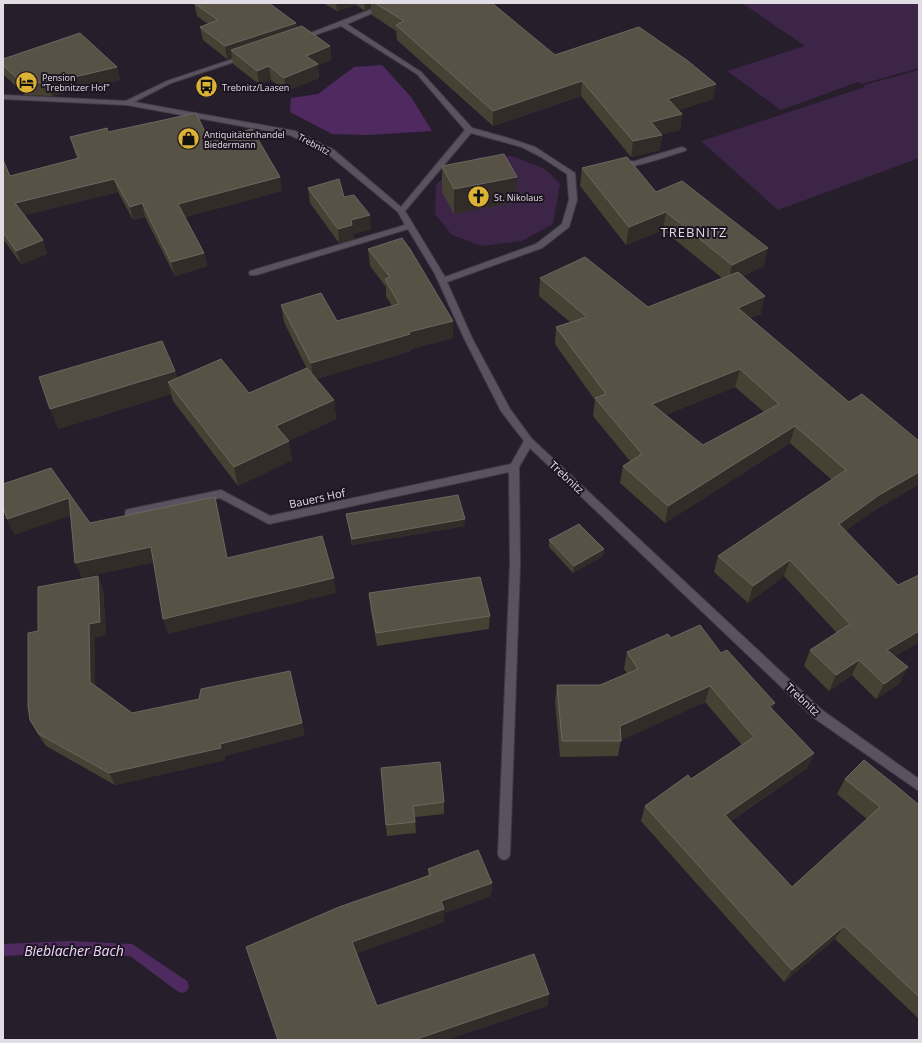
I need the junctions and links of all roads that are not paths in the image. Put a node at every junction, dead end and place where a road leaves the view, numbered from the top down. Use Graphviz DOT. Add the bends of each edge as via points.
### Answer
graph roads {
  1 [pos="393,3"];
  2 [pos="342,24"];
  3 [pos="290,41"];
  4 [pos="253,54"];
  5 [pos="3,97"];
  6 [pos="127,103"];
  7 [pos="469,130"];
  8 [pos="682,149"];
  9 [pos="614,166"];
  10 [pos="401,211"];
  11 [pos="410,226"];
  12 [pos="253,273"];
  13 [pos="442,281"];
  14 [pos="529,441"];
  15 [pos="514,467"];
  16 [pos="130,513"];
  17 [pos="919,786"];
  18 [pos="504,854"];
  1 -- 2 [label="street"];
  2 -- 3 [label="street"];
  2 -- 7 [label="street" via="419,73"];
  4 -- 6 [label="street, Trebnitz" via="169,82"];
  5 -- 6 [label="street, Trebnitz"];
  6 -- 10 [label="street, Trebnitz" via="292,133 331,152"];
  7 -- 10 [label="street"];
  7 -- 13 [label="street" via="539,152 575,173 573,200 566,225 539,246"];
  8 -- 9 [label="street" via="636,163"];
  10 -- 11 [label="street, Trebnitz"];
  11 -- 12 [label="street"];
  11 -- 13 [label="street, Trebnitz"];
  13 -- 14 [label="street, Trebnitz" via="506,412"];
  14 -- 15 [label="street"];
  14 -- 17 [label="street, Trebnitz" via="818,714"];
  15 -- 16 [label="street, Bauers Hof" via="269,520 221,494"];
  15 -- 18 [label="street" via="515,565"];
}
